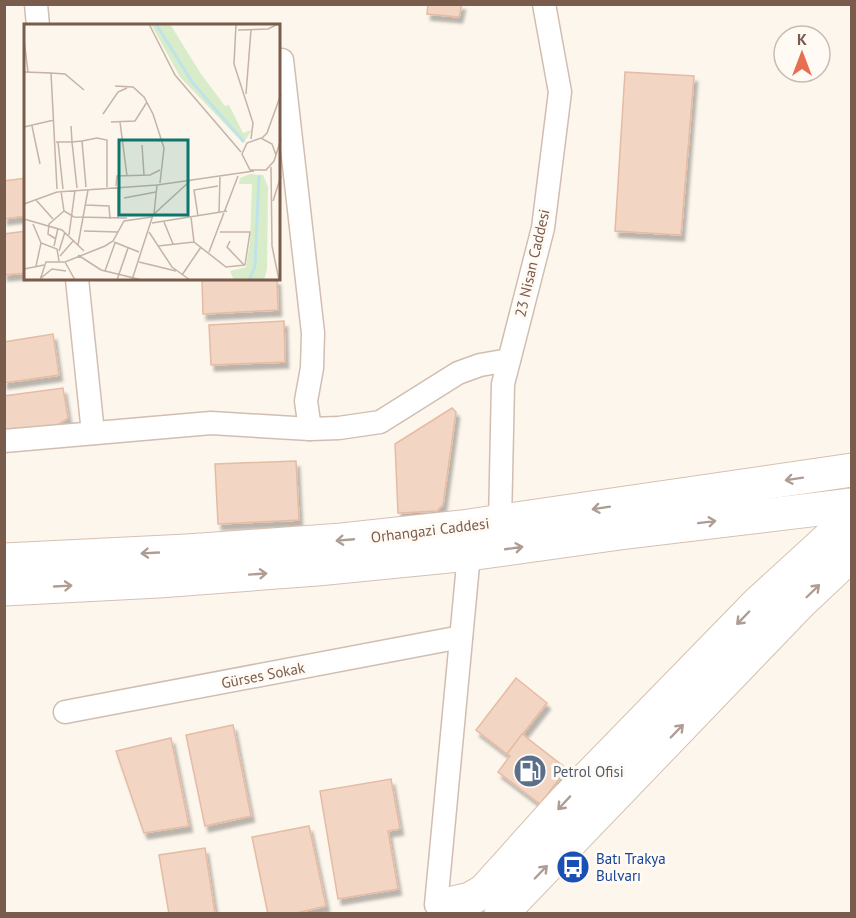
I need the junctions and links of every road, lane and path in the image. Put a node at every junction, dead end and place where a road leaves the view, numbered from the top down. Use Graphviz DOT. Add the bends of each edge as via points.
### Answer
graph roads {
  1 [pos="36,4"];
  2 [pos="544,4"];
  3 [pos="38,24"];
  4 [pos="282,60"];
  5 [pos="77,280"];
  6 [pos="509,360"];
  7 [pos="310,429"];
  8 [pos="93,433"];
  9 [pos="4,441"];
  10 [pos="852,470"];
  11 [pos="852,505"];
  12 [pos="766,515"];
  13 [pos="852,517"];
  14 [pos="500,522"];
  15 [pos="469,554"];
  16 [pos="852,554"];
  17 [pos="4,560"];
  18 [pos="785,578"];
  19 [pos="4,589"];
  20 [pos="461,638"];
  21 [pos="65,712"];
  22 [pos="442,909"];
  23 [pos="501,914"];
  1 -- 3 [label="street"];
  2 -- 6 [label="street, 23 Nisan Caddesi" via="560,92 543,228"];
  4 -- 7 [label="street" via="313,333 306,401"];
  5 -- 8 [label="street"];
  6 -- 7 [label="street" via="458,373 380,422"];
  6 -- 14 [label="street, 23 Nisan Caddesi" via="503,384"];
  7 -- 8 [label="street" via="211,423"];
  8 -- 9 [label="street"];
  10 -- 14 [label="main road, Orhangazi Caddesi, one-way"];
  11 -- 12 [label="main road, Orhangazi Caddesi"];
  15 -- 12 [label="main road, Orhangazi Caddesi, one-way"];
  12 -- 18 [label="main road" via="782,519 796,532 799,545"];
  13 -- 18 [label="main road"];
  14 -- 17 [label="main road, Orhangazi Caddesi, one-way" via="342,540"];
  19 -- 15 [label="main road, Orhangazi Caddesi, one-way" via="227,576"];
  15 -- 20 [label="street"];
  23 -- 16 [label="main road, one-way" via="800,603"];
  18 -- 22 [label="main road, one-way" via="564,802 484,891"];
  20 -- 21 [label="street, Gürses Sokak"];
  20 -- 22 [label="street"];
}
